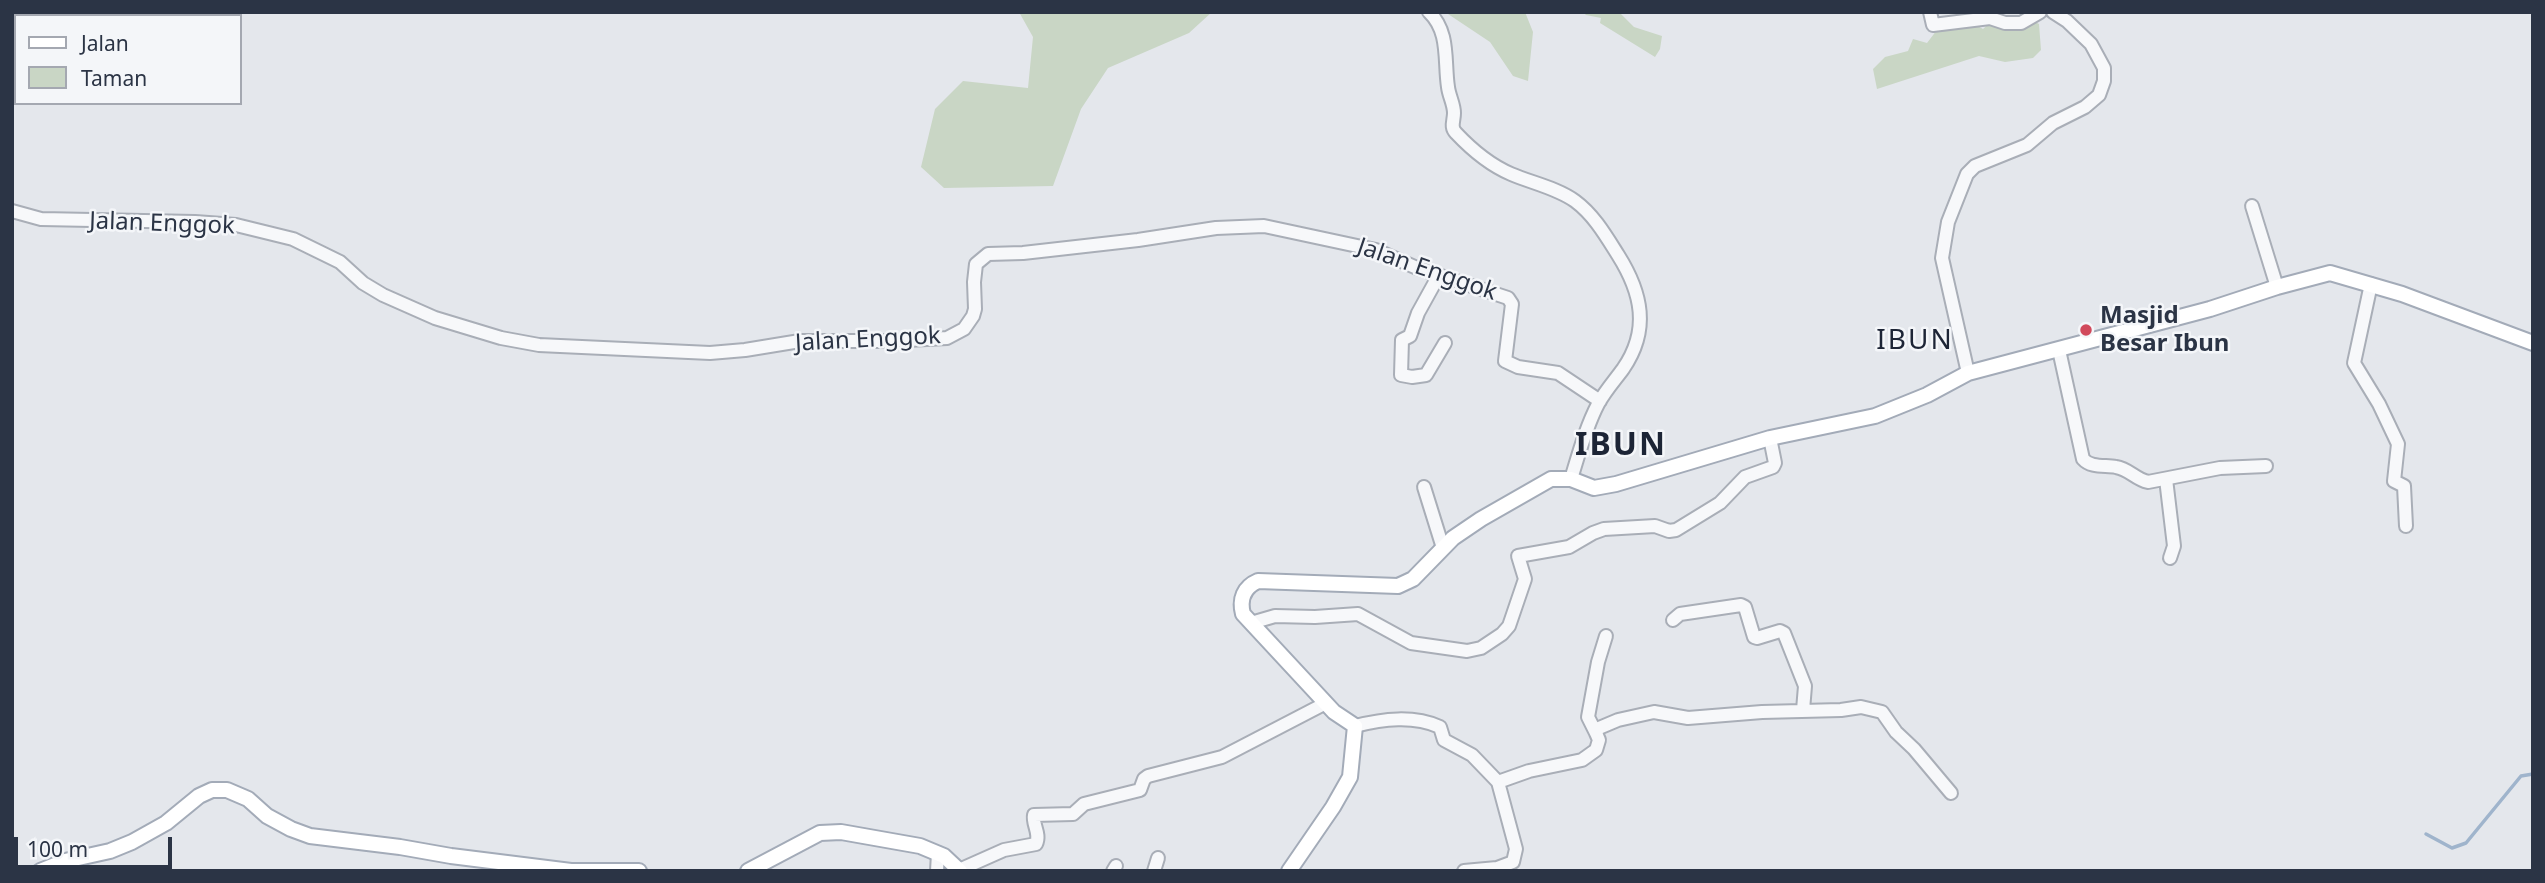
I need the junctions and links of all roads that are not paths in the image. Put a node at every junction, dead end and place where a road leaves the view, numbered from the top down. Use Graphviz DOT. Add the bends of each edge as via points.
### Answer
graph roads {
  1 [pos="1429,12"];
  2 [pos="1930,12"];
  3 [pos="2039,12"];
  4 [pos="2053,12"];
  5 [pos="2068,17"];
  6 [pos="2252,206"];
  7 [pos="12,211"];
  8 [pos="1439,275"];
  9 [pos="2371,284"];
  10 [pos="2277,287"];
  11 [pos="1445,343"];
  12 [pos="2533,343"];
  13 [pos="2059,350"];
  14 [pos="1968,373"];
  15 [pos="1600,401"];
  16 [pos="1770,438"];
  17 [pos="2266,466"];
  18 [pos="1571,479"];
  19 [pos="2166,479"];
  20 [pos="1424,487"];
  21 [pos="2406,526"];
  22 [pos="1443,548"];
  23 [pos="2170,558"];
  24 [pos="1673,620"];
  25 [pos="1251,623"];
  26 [pos="1606,636"];
  27 [pos="1326,703"];
  28 [pos="1803,710"];
  29 [pos="1356,726"];
  30 [pos="1596,733"];
  31 [pos="1497,782"];
  32 [pos="1951,793"];
  33 [pos="938,853"];
  34 [pos="1158,858"];
  35 [pos="960,870"];
  36 [pos="40,871"];
  37 [pos="639,871"];
  38 [pos="748,871"];
  39 [pos="937,871"];
  40 [pos="1154,871"];
  41 [pos="1289,871"];
  42 [pos="1464,871"];
  1 -- 15 [label="street" via="1445,44 1454,131 1474,152 1509,174 1574,200 1595,220 1628,270 1640,306 1635,349"];
  2 -- 3 [label="street" via="1933,25 1990,18 2021,23"];
  4 -- 5 [label="street"];
  5 -- 14 [label="street" via="2104,68 2099,95 2027,145 1971,169 1948,222 1942,258"];
  6 -- 10 [label="street"];
  7 -- 8 [label="street, Jalan Enggok" via="41,219 236,225 293,239 323,252 383,295 435,318 539,345 632,350 710,353 800,341 947,338 964,329 973,316 976,264 988,254 1241,225 1289,230 1376,250"];
  8 -- 11 [label="street" via="1410,336 1402,340 1401,375 1426,375"];
  8 -- 15 [label="street, Jalan Enggok" via="1511,300 1505,361 1558,373"];
  9 -- 10 [label="main road" via="2330,273"];
  9 -- 12 [label="main road"];
  9 -- 21 [label="street" via="2354,363 2398,444 2394,481 2404,486"];
  10 -- 13 [label="main road"];
  13 -- 14 [label="main road"];
  13 -- 19 [label="street" via="2085,462 2127,470 2142,481"];
  14 -- 16 [label="main road" via="1875,416"];
  15 -- 18 [label="street"];
  16 -- 18 [label="main road" via="1616,484 1594,488"];
  16 -- 25 [label="street" via="1773,467 1745,478 1720,503 1682,527 1669,531 1656,526 1604,529 1569,547 1518,556 1525,579 1509,626 1481,648 1467,651 1411,643 1358,614 1275,617"];
  17 -- 19 [label="street" via="2220,468"];
  18 -- 22 [label="main road" via="1551,479 1532,488"];
  19 -- 23 [label="street" via="2174,546"];
  20 -- 22 [label="street"];
  22 -- 25 [label="main road" via="1413,579 1398,586 1258,581 1241,599 1243,614"];
  24 -- 28 [label="street" via="1680,614 1741,605 1754,637 1784,633 1805,686"];
  25 -- 27 [label="main road"];
  26 -- 30 [label="street" via="1588,717"];
  27 -- 29 [label="main road"];
  27 -- 35 [label="street" via="1222,757 1146,777 1140,790 1084,804 1073,814 1034,815 1036,844 1008,848"];
  28 -- 30 [label="street" via="1688,718 1654,712 1618,720"];
  28 -- 32 [label="street" via="1861,707 1882,712"];
  29 -- 31 [label="street" via="1401,719 1431,723 1440,727 1444,740 1472,755"];
  29 -- 41 [label="main road" via="1350,777"];
  30 -- 31 [label="street" via="1596,750 1582,760"];
  31 -- 42 [label="street" via="1515,858 1497,868"];
  33 -- 35 [label="main road"];
  33 -- 38 [label="main road" via="866,835 820,833"];
  33 -- 39 [label="street"];
  34 -- 40 [label="street"];
  36 -- 37 [label="main road" via="132,842 166,823 199,796 227,790 310,836 571,871"];
}
